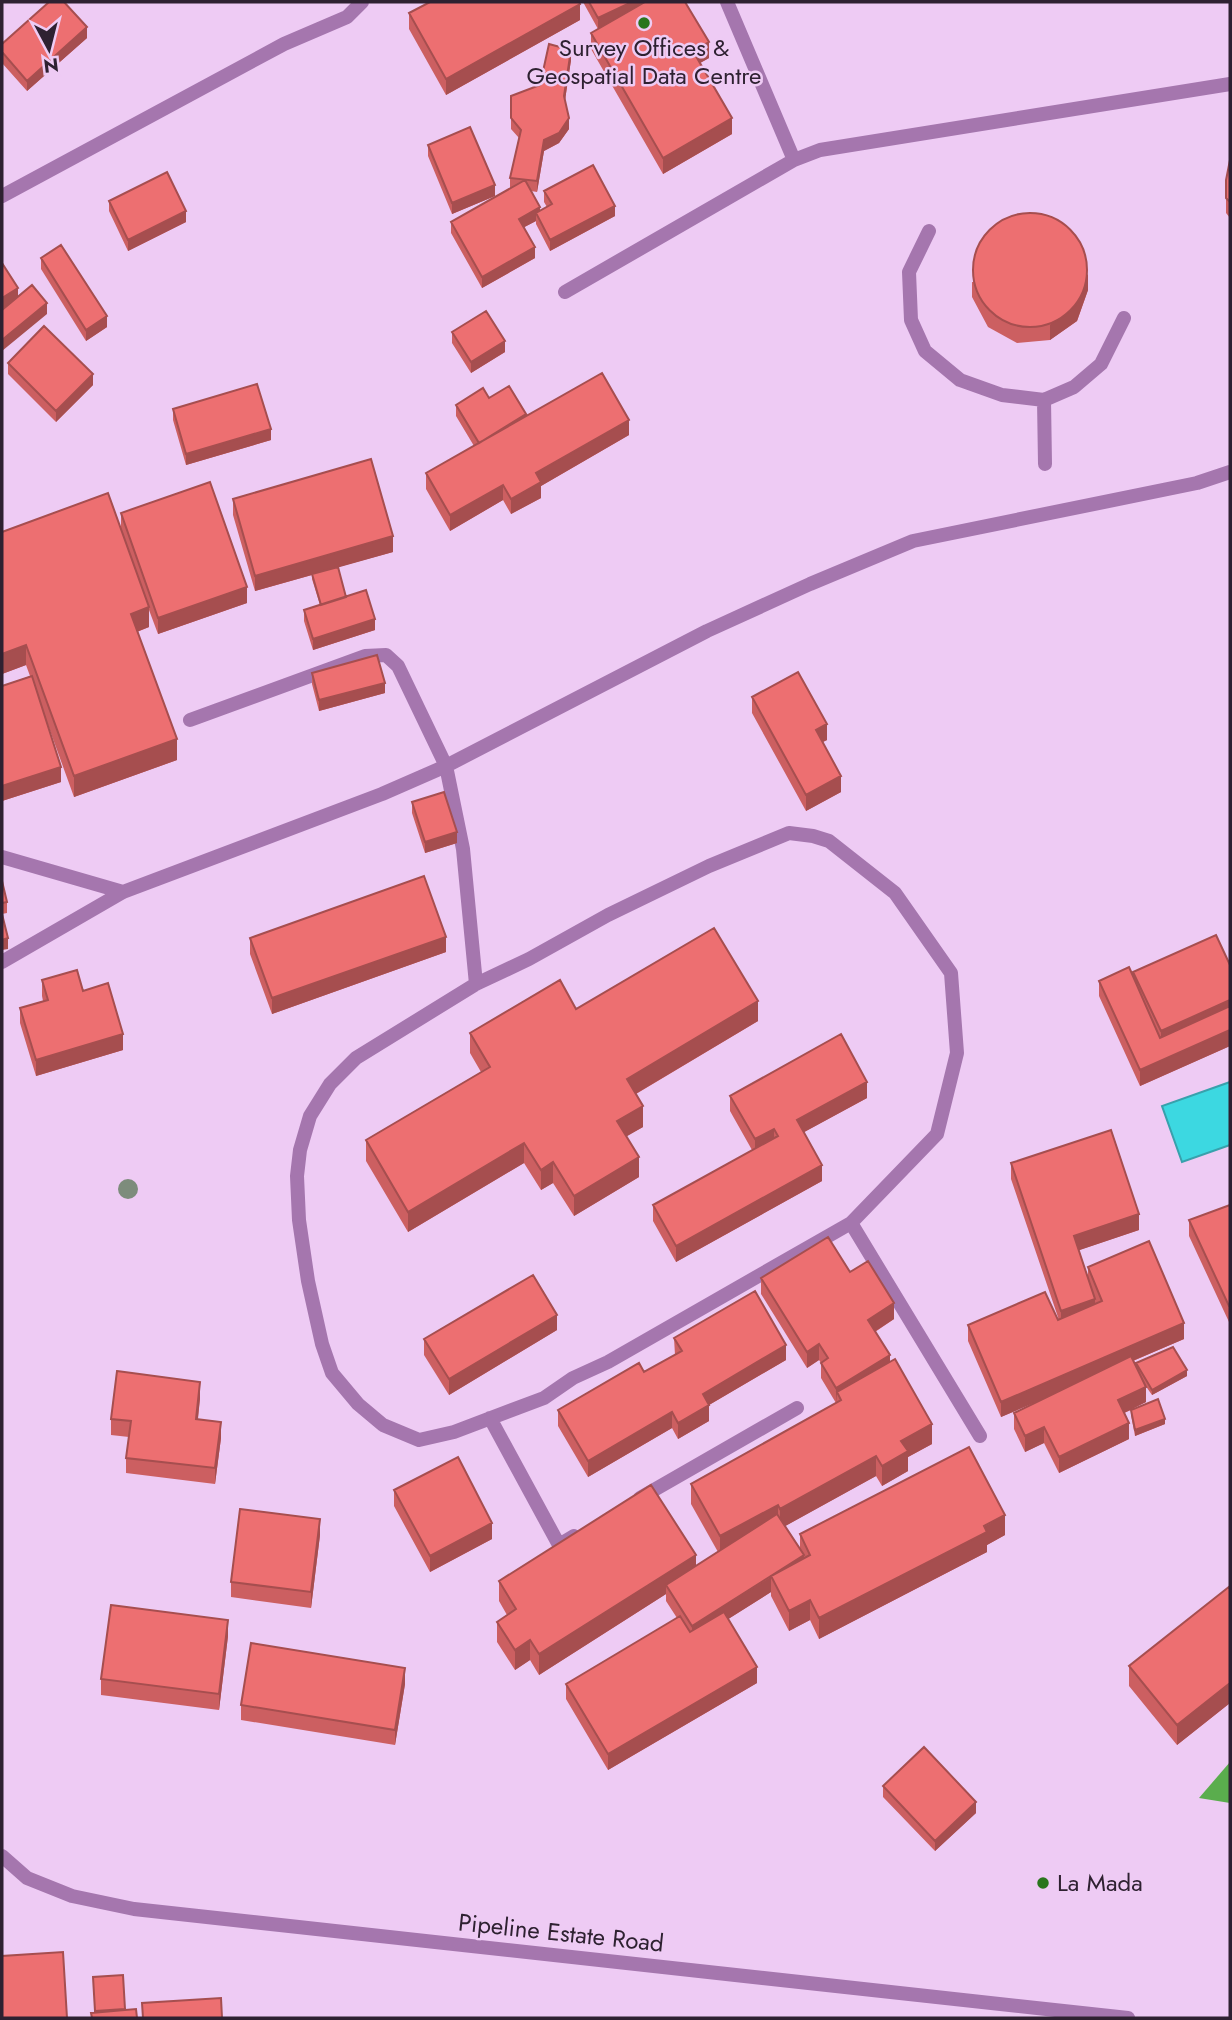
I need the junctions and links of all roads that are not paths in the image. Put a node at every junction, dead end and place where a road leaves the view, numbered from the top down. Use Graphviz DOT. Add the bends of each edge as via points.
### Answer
graph roads {
  1 [pos="362,2"];
  2 [pos="727,2"];
  3 [pos="1230,84"];
  4 [pos="794,160"];
  5 [pos="2,196"];
  6 [pos="929,231"];
  7 [pos="565,292"];
  8 [pos="1124,318"];
  9 [pos="1044,400"];
  10 [pos="1045,464"];
  11 [pos="1230,471"];
  12 [pos="190,720"];
  13 [pos="446,766"];
  14 [pos="2,857"];
  15 [pos="123,891"];
  16 [pos="2,962"];
  17 [pos="476,984"];
  18 [pos="851,1223"];
  19 [pos="797,1408"];
  20 [pos="491,1418"];
  21 [pos="981,1436"];
  22 [pos="630,1504"];
  23 [pos="583,1531"];
  24 [pos="2,1856"];
  25 [pos="1119,2018"];
  1 -- 5 [label="street" via="346,17 284,44"];
  2 -- 4 [label="street"];
  3 -- 4 [label="street" via="820,150"];
  4 -- 7 [label="street"];
  6 -- 9 [label="street" via="909,272 911,320 925,351 961,380 1002,395"];
  8 -- 9 [label="street" via="1101,364 1074,387"];
  9 -- 10 [label="street"];
  11 -- 13 [label="street" via="1197,483 913,541 707,631"];
  12 -- 13 [label="street" via="365,656 386,655 398,666"];
  13 -- 15 [label="street"];
  13 -- 17 [label="street" via="463,849"];
  14 -- 15 [label="street"];
  15 -- 16 [label="street"];
  17 -- 18 [label="street" via="608,915 789,832 829,841 895,893 951,974 957,1053 937,1134"];
  17 -- 20 [label="street" via="356,1058 330,1084 310,1115 297,1176 308,1281 322,1344 343,1388 383,1425 419,1440"];
  18 -- 20 [label="street" via="544,1398"];
  18 -- 21 [label="street"];
  19 -- 22 [label="street"];
  20 -- 23 [label="street" via="559,1545"];
  24 -- 25 [label="street, Pipeline Estate Road" via="27,1878 72,1896 134,1909"];
}
